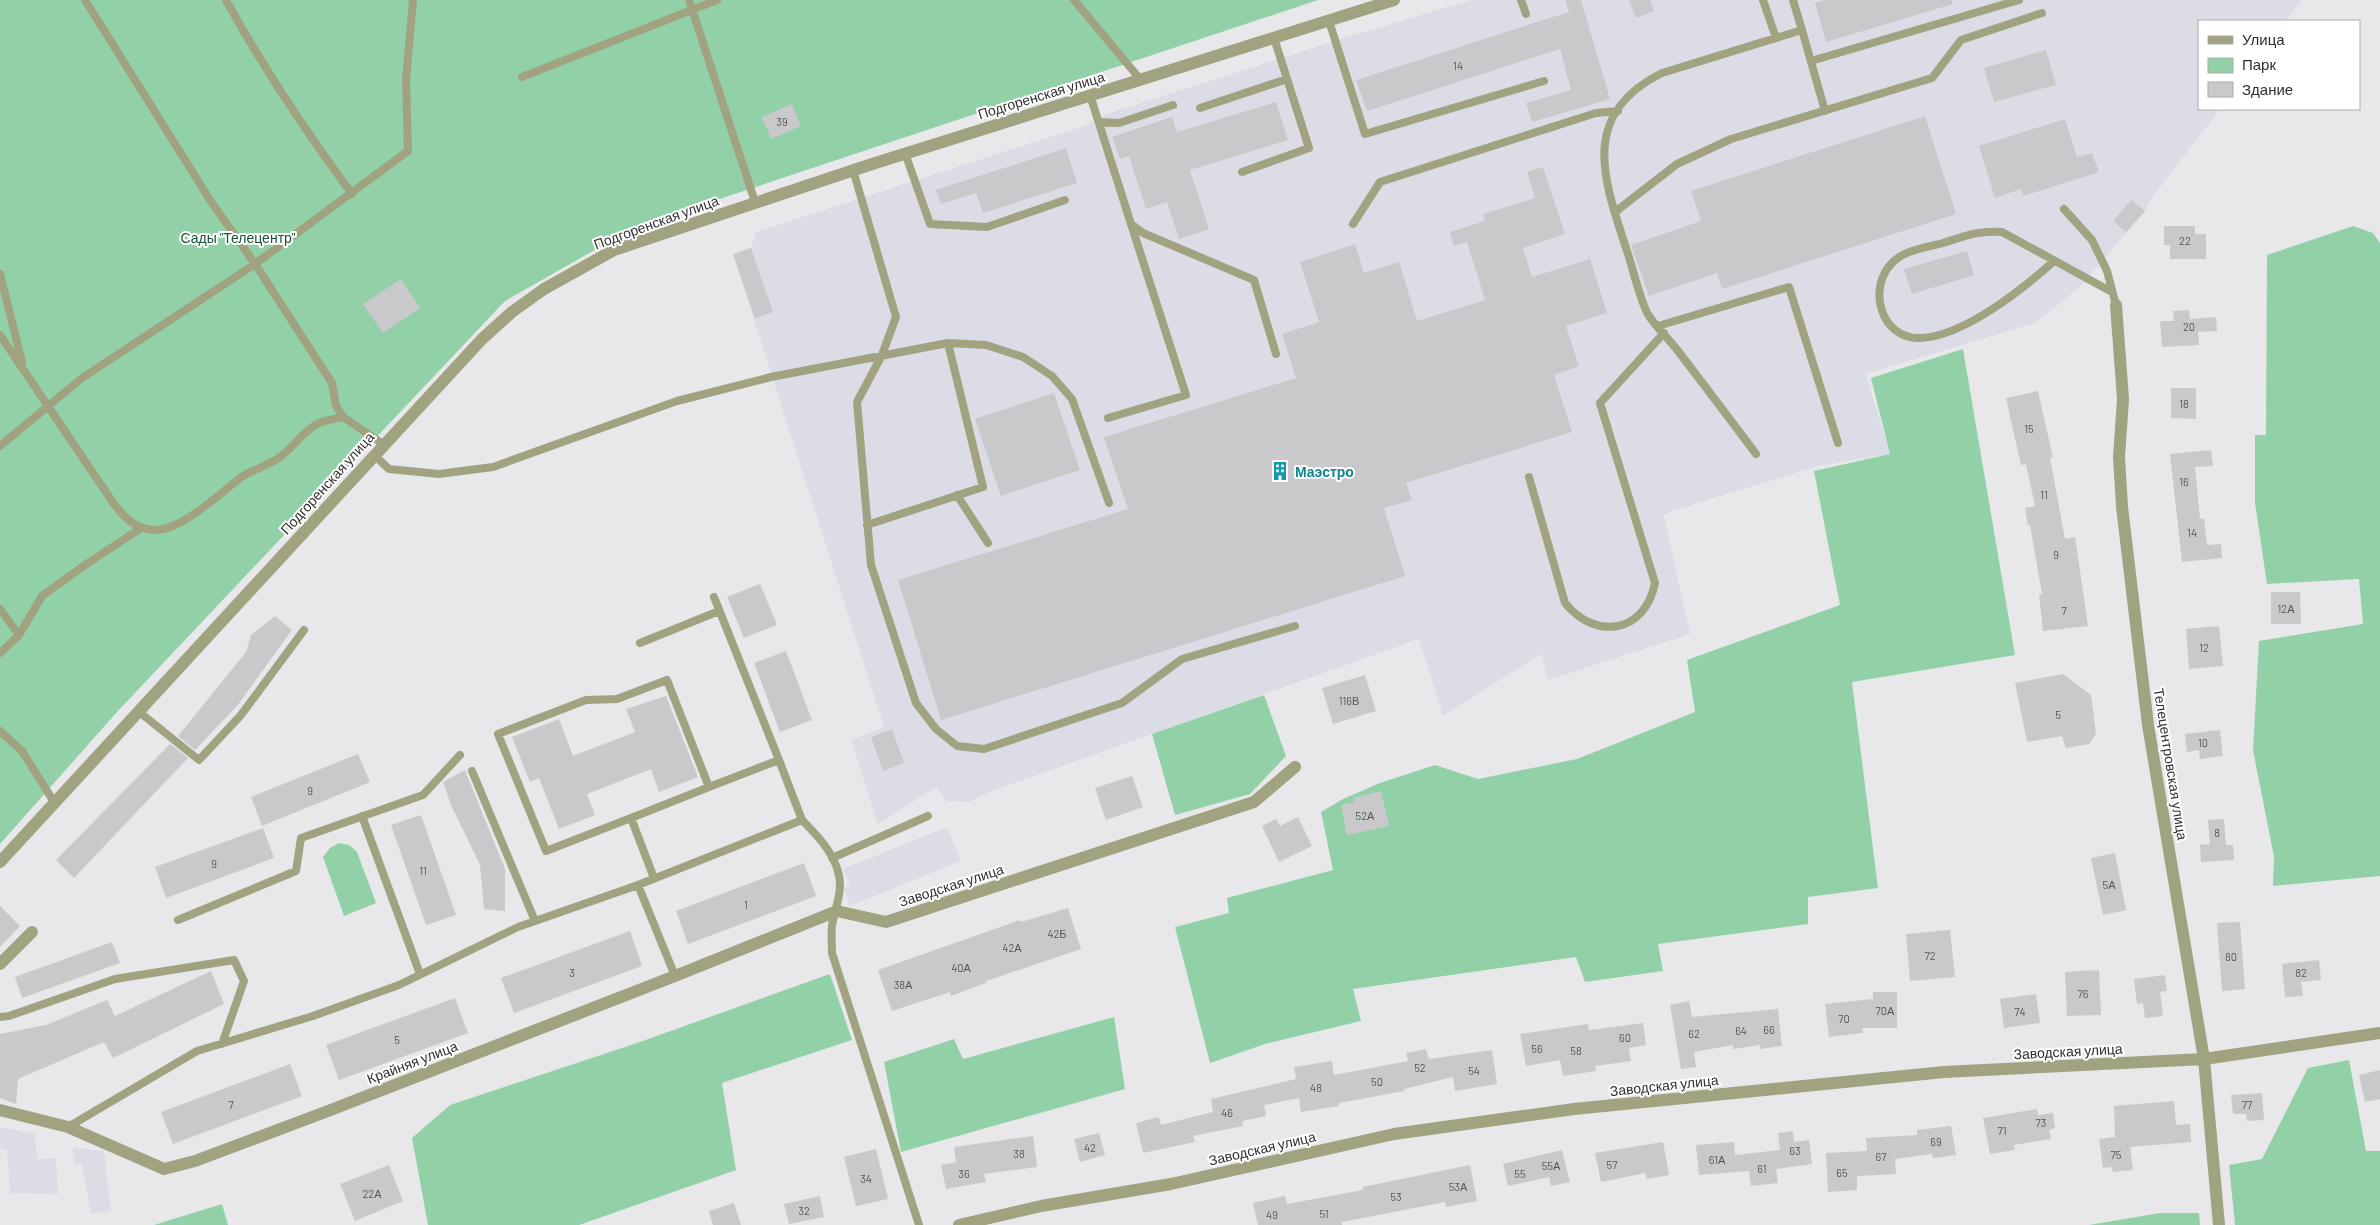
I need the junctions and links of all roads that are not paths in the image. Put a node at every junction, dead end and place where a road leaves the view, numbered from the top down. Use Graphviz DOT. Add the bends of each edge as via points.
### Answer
graph roads {
  1 [pos="84,0"];
  2 [pos="226,0"];
  3 [pos="413,0"];
  4 [pos="689,0"];
  5 [pos="717,0"];
  6 [pos="1074,0"];
  7 [pos="1394,0"];
  8 [pos="1521,0"];
  9 [pos="1763,0"];
  10 [pos="1793,0"];
  11 [pos="2019,0"];
  12 [pos="692,10"];
  13 [pos="2042,13"];
  14 [pos="1526,14"];
  15 [pos="1329,21"];
  16 [pos="1802,30"];
  17 [pos="1274,38"];
  18 [pos="1776,38"];
  19 [pos="1811,62"];
  20 [pos="522,77"];
  21 [pos="1287,79"];
  22 [pos="1140,80"];
  23 [pos="1544,82"];
  24 [pos="1090,95"];
  25 [pos="1173,105"];
  26 [pos="1200,108"];
  27 [pos="1618,111"];
  28 [pos="1825,111"];
  29 [pos="1099,122"];
  30 [pos="905,153"];
  31 [pos="853,170"];
  32 [pos="1242,172"];
  33 [pos="352,194"];
  34 [pos="1065,200"];
  35 [pos="755,202"];
  36 [pos="2064,209"];
  37 [pos="1615,212"];
  38 [pos="1131,224"];
  39 [pos="1353,224"];
  40 [pos="2054,261"];
  41 [pos="255,264"];
  42 [pos="0,274"];
  43 [pos="2112,292"];
  44 [pos="2116,306"];
  45 [pos="1658,326"];
  46 [pos="1664,333"];
  47 [pos="0,335"];
  48 [pos="948,343"];
  49 [pos="1276,354"];
  50 [pos="882,355"];
  51 [pos="23,367"];
  52 [pos="48,405"];
  53 [pos="343,417"];
  54 [pos="1108,418"];
  55 [pos="1838,443"];
  56 [pos="383,444"];
  57 [pos="0,446"];
  58 [pos="1756,454"];
  59 [pos="374,455"];
  60 [pos="1529,477"];
  61 [pos="957,495"];
  62 [pos="1109,503"];
  63 [pos="867,525"];
  64 [pos="141,528"];
  65 [pos="988,542"];
  66 [pos="714,597"];
  67 [pos="0,609"];
  68 [pos="719,611"];
  69 [pos="1295,626"];
  70 [pos="304,630"];
  71 [pos="20,635"];
  72 [pos="640,644"];
  73 [pos="0,653"];
  74 [pos="138,710"];
  75 [pos="0,731"];
  76 [pos="460,755"];
  77 [pos="779,760"];
  78 [pos="1295,767"];
  79 [pos="472,771"];
  80 [pos="709,788"];
  81 [pos="54,802"];
  82 [pos="362,816"];
  83 [pos="928,816"];
  84 [pos="631,818"];
  85 [pos="802,820"];
  86 [pos="832,858"];
  87 [pos="0,862"];
  88 [pos="654,878"];
  89 [pos="638,884"];
  90 [pos="835,912"];
  91 [pos="178,920"];
  92 [pos="535,921"];
  93 [pos="32,932"];
  94 [pos="0,964"];
  95 [pos="420,974"];
  96 [pos="674,976"];
  97 [pos="0,1017"];
  98 [pos="2380,1033"];
  99 [pos="222,1044"];
  100 [pos="2204,1058"];
  101 [pos="0,1110"];
  102 [pos="68,1127"];
  103 [pos="919,1225"];
  104 [pos="958,1225"];
  105 [pos="2219,1225"];
  1 -- 41 [label="lane" via="210,200"];
  2 -- 33 [label="lane" via="308,136"];
  3 -- 33 [label="lane" via="406,80 408,151"];
  4 -- 12 [label="lane"];
  5 -- 12 [label="lane"];
  6 -- 22 [label="lane"];
  7 -- 15 [label="street, Подгоренская улица"];
  8 -- 14 [label="lane"];
  9 -- 18 [label="lane"];
  10 -- 16 [label="lane"];
  11 -- 19 [label="lane"];
  12 -- 20 [label="lane"];
  12 -- 35 [label="lane"];
  13 -- 28 [label="lane" via="1961,40 1932,78"];
  15 -- 17 [label="street, Подгоренская улица"];
  15 -- 23 [label="lane" via="1365,134"];
  16 -- 18 [label="lane"];
  16 -- 19 [label="lane"];
  17 -- 21 [label="lane"];
  17 -- 22 [label="street, Подгоренская улица"];
  18 -- 27 [label="lane" via="1662,73 1629,94"];
  19 -- 28 [label="lane"];
  21 -- 26 [label="lane"];
  21 -- 32 [label="lane" via="1309,148"];
  22 -- 24 [label="street, Подгоренская улица"];
  24 -- 29 [label="lane"];
  24 -- 30 [label="street, Подгоренская улица"];
  25 -- 29 [label="lane" via="1118,123"];
  27 -- 37 [label="lane" via="1607,130 1603,149 1604,170"];
  27 -- 39 [label="lane" via="1596,113 1380,182"];
  28 -- 37 [label="lane" via="1731,139 1677,164"];
  29 -- 38 [label="lane"];
  30 -- 31 [label="street, Подгоренская улица"];
  30 -- 34 [label="lane" via="930,224 987,227"];
  31 -- 35 [label="street, Подгоренская улица"];
  31 -- 50 [label="lane" via="896,317"];
  33 -- 41 [label="lane"];
  35 -- 56 [label="street, Подгоренская улица" via="614,250 544,289 482,339"];
  36 -- 43 [label="lane" via="2092,240 2107,272"];
  37 -- 45 [label="lane" via="1648,315"];
  38 -- 49 [label="lane" via="1254,280"];
  38 -- 54 [label="lane" via="1186,395"];
  40 -- 40 [label="lane" via="2002,232 1984,231 1907,254 1884,271 1878,300 1882,315 1904,335 1919,339 1938,336 2020,291"];
  40 -- 43 [label="lane"];
  41 -- 52 [label="lane" via="82,378"];
  41 -- 53 [label="lane" via="332,383 336,406"];
  42 -- 51 [label="lane"];
  43 -- 44 [label="lane"];
  44 -- 100 [label="street, Телецентровская улица" via="2123,400 2119,457 2122,507 2148,725"];
  45 -- 46 [label="lane"];
  45 -- 55 [label="lane" via="1789,287"];
  46 -- 58 [label="lane"];
  46 -- 60 [label="lane" via="1600,403 1654,583 1647,605 1632,620 1618,626 1596,625 1575,615 1565,603"];
  47 -- 51 [label="lane"];
  48 -- 50 [label="lane"];
  48 -- 61 [label="lane" via="983,487"];
  48 -- 62 [label="lane" via="986,344 1024,357 1052,376 1072,399"];
  50 -- 59 [label="lane" via="771,376 678,401 493,467 439,474 389,469"];
  50 -- 63 [label="lane" via="856,402"];
  51 -- 52 [label="lane"];
  52 -- 57 [label="lane"];
  52 -- 64 [label="lane" via="114,504 127,520"];
  53 -- 56 [label="lane"];
  53 -- 64 [label="lane" via="318,423 303,433 281,456 243,477 216,500 181,521 155,530"];
  56 -- 59 [label="street, Подгоренская улица"];
  59 -- 74 [label="street, Подгоренская улица"];
  61 -- 63 [label="lane"];
  61 -- 65 [label="lane"];
  63 -- 69 [label="lane" via="870,564 916,703 936,729 957,746 984,748 1122,703 1182,660"];
  64 -- 71 [label="lane" via="42,596"];
  66 -- 68 [label="lane"];
  67 -- 71 [label="lane"];
  68 -- 72 [label="lane"];
  68 -- 77 [label="lane"];
  70 -- 74 [label="lane" via="241,714 198,760"];
  71 -- 73 [label="lane"];
  74 -- 81 [label="street, Подгоренская улица"];
  75 -- 81 [label="lane" via="22,751"];
  76 -- 82 [label="lane" via="423,795"];
  77 -- 80 [label="lane"];
  77 -- 85 [label="lane"];
  78 -- 90 [label="street, Заводская улица" via="1254,802 886,922"];
  79 -- 92 [label="lane"];
  80 -- 84 [label="lane"];
  80 -- 84 [label="lane" via="667,680 617,699 586,700 498,734 546,851"];
  81 -- 87 [label="street, Подгоренская улица"];
  82 -- 91 [label="lane" via="301,838 296,871"];
  82 -- 95 [label="lane"];
  83 -- 86 [label="lane"];
  84 -- 88 [label="lane"];
  85 -- 86 [label="lane" via="820,837"];
  85 -- 88 [label="lane"];
  86 -- 90 [label="lane" via="840,883"];
  88 -- 89 [label="lane"];
  89 -- 92 [label="lane"];
  89 -- 96 [label="lane"];
  90 -- 96 [label="street, Крайняя улица"];
  90 -- 103 [label="lane" via="832,953"];
  92 -- 95 [label="lane" via="518,926"];
  93 -- 94 [label="street"];
  95 -- 99 [label="lane" via="399,985 313,1016"];
  96 -- 102 [label="street, Крайняя улица" via="195,1161 164,1169"];
  97 -- 99 [label="lane" via="115,979 234,960 244,982"];
  98 -- 100 [label="street, Заводская улица"];
  99 -- 102 [label="lane" via="197,1051"];
  100 -- 104 [label="street, Заводская улица" via="1944,1072 1574,1109 1394,1134 1171,1184 1041,1206"];
  100 -- 105 [label="street, Телецентровская улица"];
  101 -- 102 [label="street, Крайняя улица"];
}
